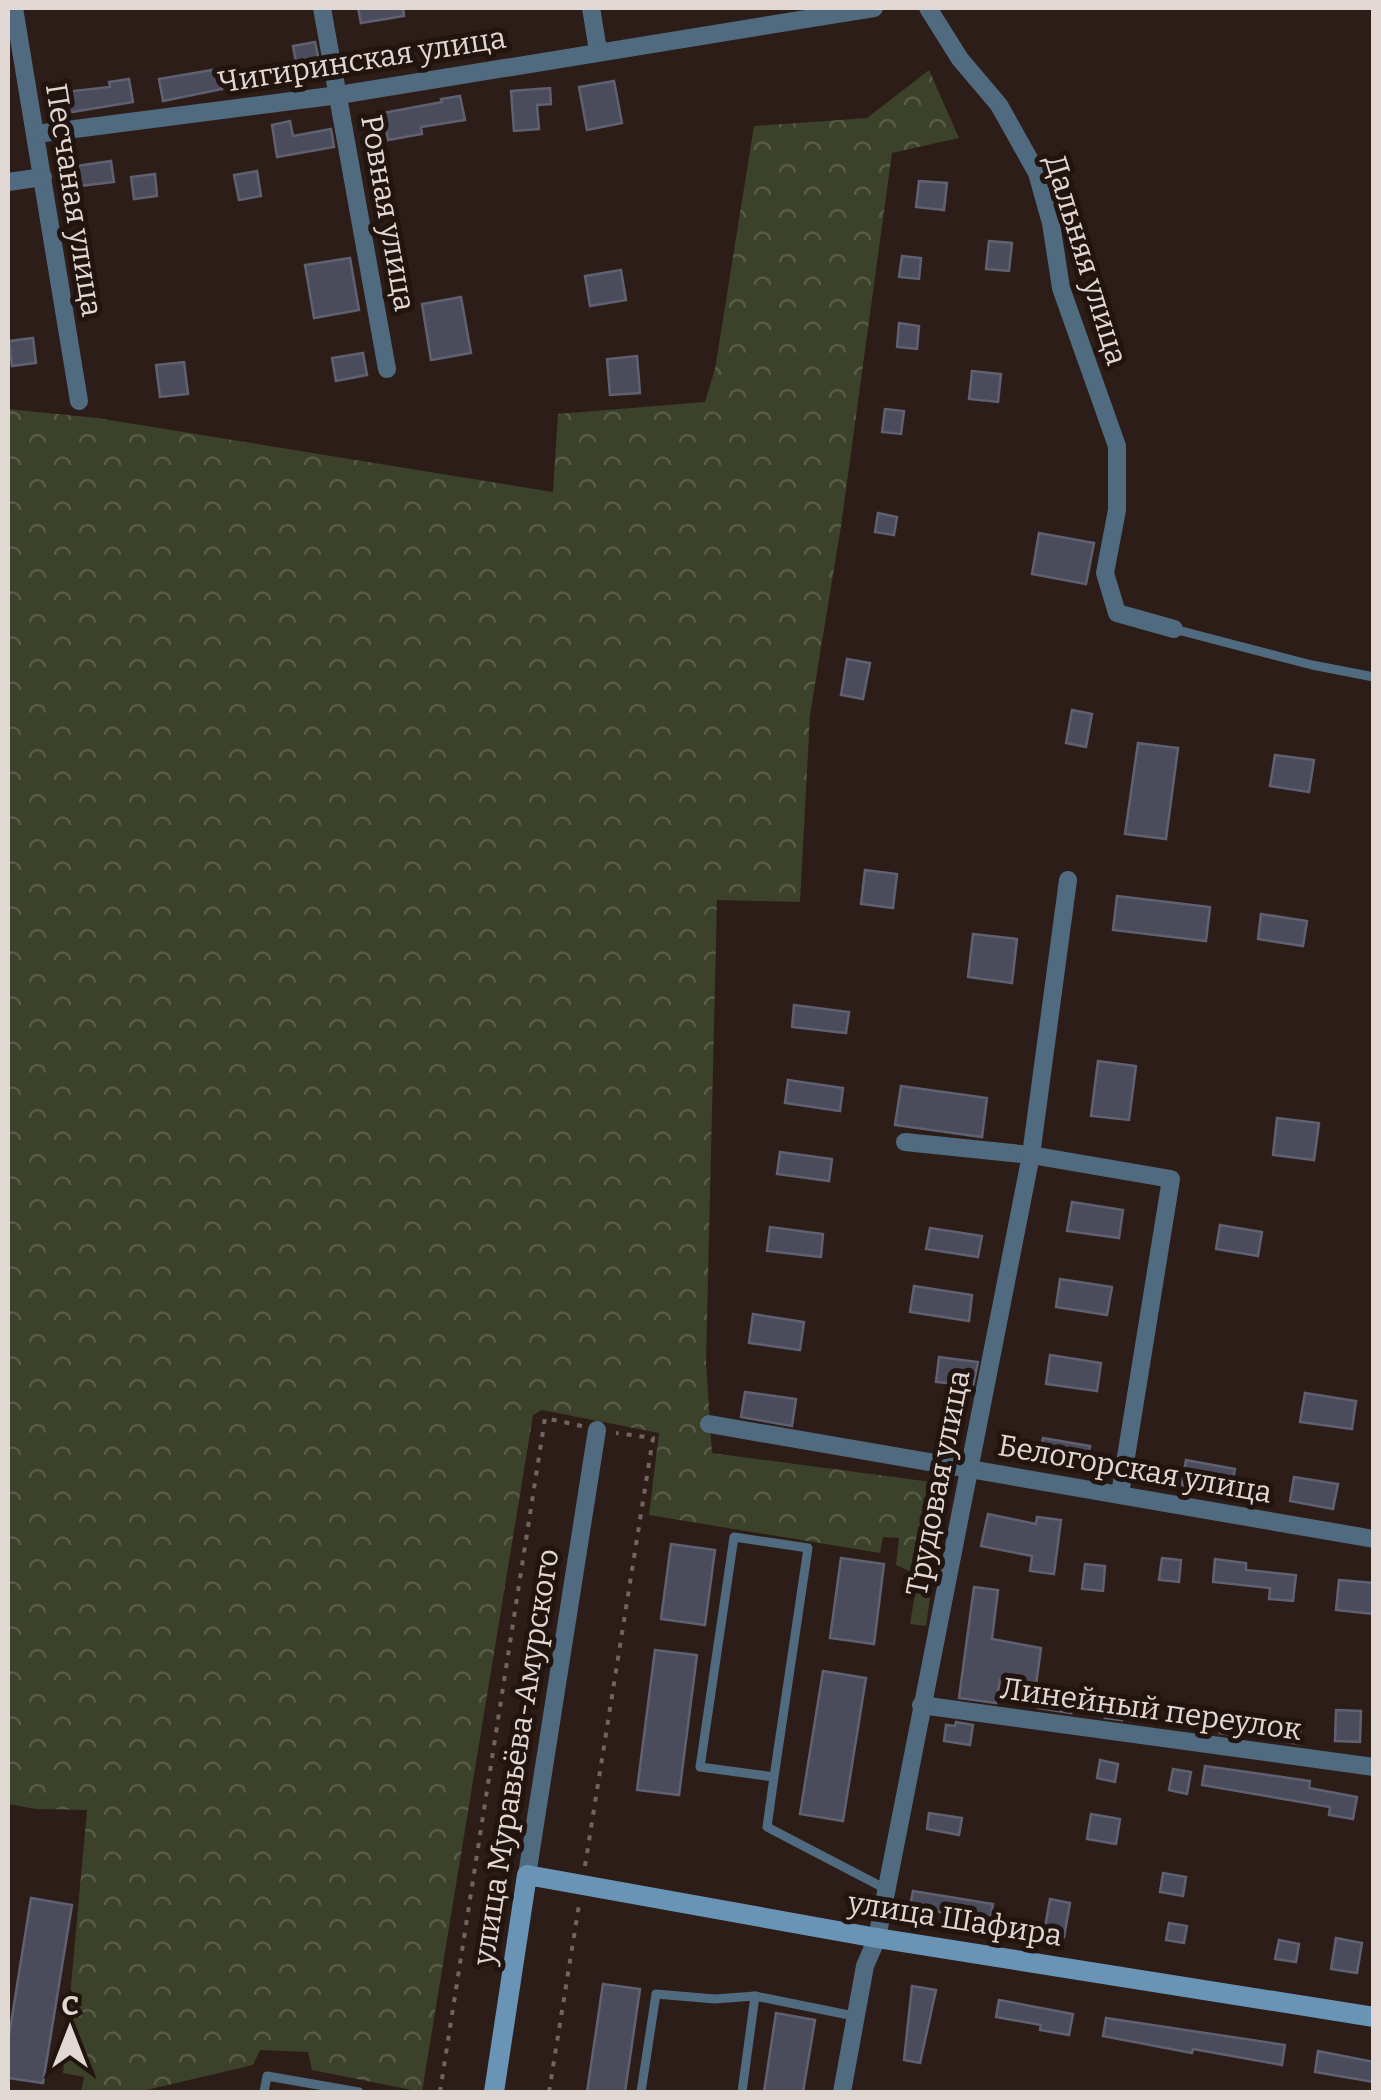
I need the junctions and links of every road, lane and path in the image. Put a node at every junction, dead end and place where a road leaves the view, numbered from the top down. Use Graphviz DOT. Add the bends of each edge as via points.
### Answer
graph roads {
  1 [pos="14,8"];
  2 [pos="322,8"];
  3 [pos="591,8"];
  4 [pos="874,8"];
  5 [pos="928,8"];
  6 [pos="598,50"];
  7 [pos="339,95"];
  8 [pos="36,134"];
  9 [pos="43,178"];
  10 [pos="8,182"];
  11 [pos="387,370"];
  12 [pos="79,401"];
  13 [pos="1174,629"];
  14 [pos="1374,676"];
  15 [pos="1068,880"];
  16 [pos="905,1142"];
  17 [pos="1031,1154"];
  18 [pos="709,1424"];
  19 [pos="598,1430"];
  20 [pos="970,1467"];
  21 [pos="1120,1494"];
  22 [pos="1374,1539"];
  23 [pos="921,1705"];
  24 [pos="1374,1767"];
  25 [pos="774,1776"];
  26 [pos="527,1875"];
  27 [pos="886,1889"];
  28 [pos="878,1938"];
  29 [pos="755,1996"];
  30 [pos="854,2016"];
  31 [pos="1374,2017"];
  32 [pos="264,2092"];
  33 [pos="359,2092"];
  34 [pos="494,2092"];
  35 [pos="641,2092"];
  36 [pos="742,2092"];
  37 [pos="842,2092"];
  1 -- 8 [label="street, Песчаная улица"];
  2 -- 7 [label="street, Ровная улица"];
  3 -- 6 [label="street"];
  4 -- 6 [label="street, Чигиринская улица"];
  5 -- 13 [label="street, Дальняя улица" via="999,105 1037,174 1061,288 1117,446 1117,510 1105,572 1117,612"];
  6 -- 7 [label="street, Чигиринская улица"];
  7 -- 8 [label="street, Чигиринская улица"];
  7 -- 11 [label="street, Ровная улица"];
  8 -- 9 [label="street, Песчаная улица"];
  9 -- 10 [label="street"];
  9 -- 12 [label="street, Песчаная улица"];
  13 -- 14 [label="lane"];
  15 -- 17 [label="street, Трудовая улица"];
  16 -- 17 [label="street"];
  17 -- 20 [label="street, Трудовая улица"];
  17 -- 21 [label="street" via="1171,1179"];
  18 -- 20 [label="street, Белогорская улица"];
  19 -- 26 [label="street, улица Муравьёва-Амурского"];
  20 -- 21 [label="street, Белогорская улица"];
  20 -- 23 [label="street, Трудовая улица"];
  21 -- 22 [label="street, Белогорская улица"];
  23 -- 24 [label="street, Линейный переулок"];
  23 -- 27 [label="street, Трудовая улица"];
  25 -- 25 [label="lane" via="700,1767 734,1537 808,1548"];
  25 -- 27 [label="lane" via="767,1827"];
  26 -- 28 [label="street, улица Шафира"];
  26 -- 34 [label="street, улица Муравьёва-Амурского"];
  27 -- 28 [label="street, Трудовая улица"];
  28 -- 30 [label="street, Трудовая улица" via="864,1966"];
  28 -- 31 [label="street, улица Шафира"];
  29 -- 30 [label="lane"];
  29 -- 35 [label="lane" via="656,1994"];
  29 -- 36 [label="lane"];
  30 -- 37 [label="street, Трудовая улица"];
  32 -- 33 [label="lane" via="266,2076"];
}
